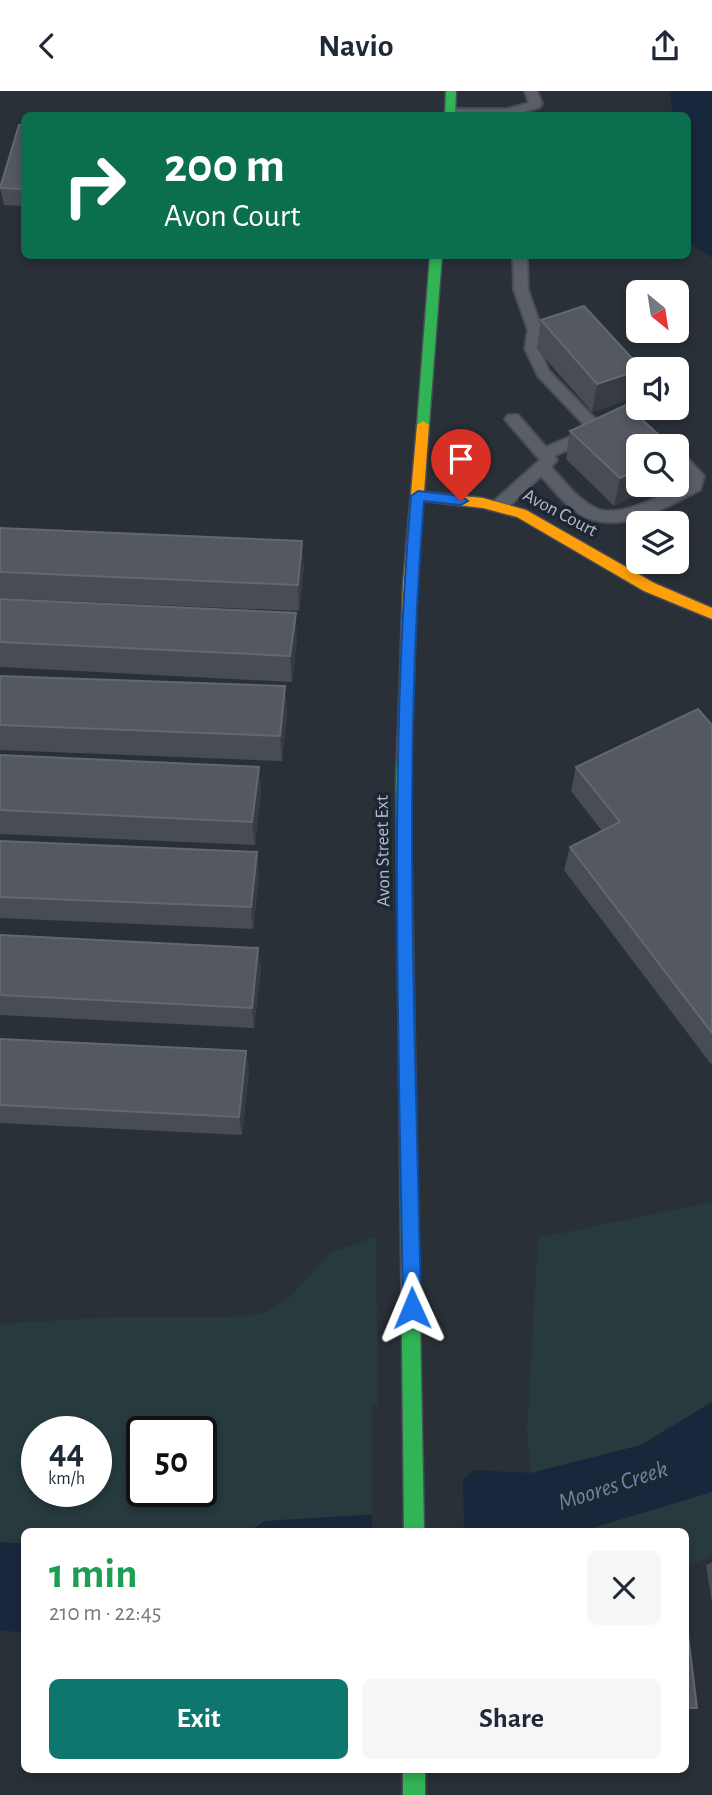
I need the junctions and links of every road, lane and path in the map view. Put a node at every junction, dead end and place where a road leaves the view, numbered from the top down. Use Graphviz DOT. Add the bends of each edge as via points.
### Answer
graph roads {
  1 [pos="452,91"];
  2 [pos="531,91"];
  3 [pos="450,112"];
  4 [pos="504,112"];
  5 [pos="436,259"];
  6 [pos="520,259"];
  7 [pos="513,419"];
  8 [pos="616,423"];
  9 [pos="598,430"];
  10 [pos="543,461"];
  11 [pos="689,469"];
  12 [pos="689,488"];
  13 [pos="418,496"];
  14 [pos="667,497"];
  15 [pos="499,506"];
  16 [pos="712,614"];
  17 [pos="414,1528"];
  18 [pos="414,1773"];
  19 [pos="414,1795"];
  1 -- 3 [label="main road"];
  2 -- 4 [label="lane" via="536,104"];
  5 -- 13 [label="main road, Avon Street Ext"];
  6 -- 9 [label="lane" via="521,290 535,330 531,349 543,373"];
  7 -- 10 [label="lane"];
  8 -- 9 [label="lane"];
  9 -- 10 [label="lane"];
  10 -- 14 [label="lane" via="589,512 617,517"];
  10 -- 15 [label="lane"];
  11 -- 12 [label="lane" via="696,476"];
  13 -- 15 [label="main road, Avon Court"];
  13 -- 17 [label="main road, Avon Street Ext" via="403,782"];
  15 -- 16 [label="main road, Avon Court" via="538,521 649,587"];
  18 -- 19 [label="main road"];
}
